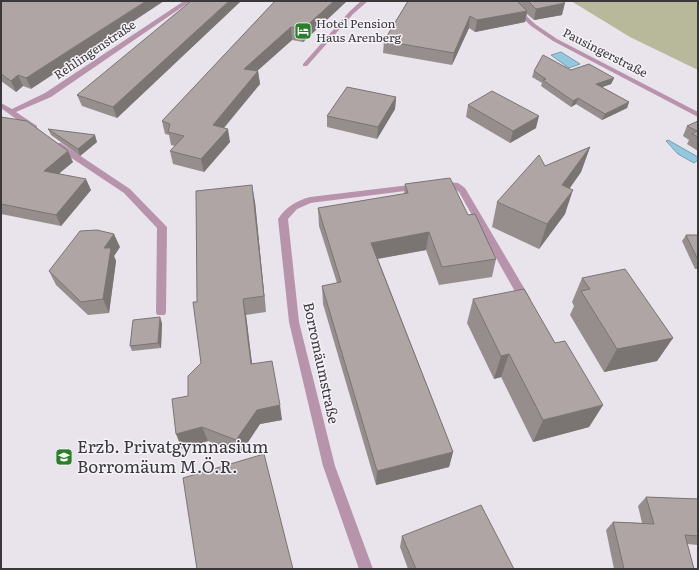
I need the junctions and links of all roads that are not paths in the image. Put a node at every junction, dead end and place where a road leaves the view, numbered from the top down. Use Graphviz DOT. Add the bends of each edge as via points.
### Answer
graph roads {
  1 [pos="188,1"];
  2 [pos="365,1"];
  3 [pos="508,1"];
  4 [pos="305,65"];
  5 [pos="1,105"];
  6 [pos="11,112"];
  7 [pos="698,115"];
  8 [pos="161,312"];
  9 [pos="532,312"];
  10 [pos="366,569"];
  1 -- 6 [label="street, Rehlingenstraße" via="48,95"];
  2 -- 4 [label="street"];
  3 -- 7 [label="street, Pausingerstraße" via="533,25 555,40"];
  5 -- 6 [label="street"];
  6 -- 8 [label="street" via="127,191 162,227"];
  9 -- 10 [label="street, Borromäumstraße" via="462,190 455,185 444,183 310,200 295,205 287,213 283,220 294,322 329,466"];
}
